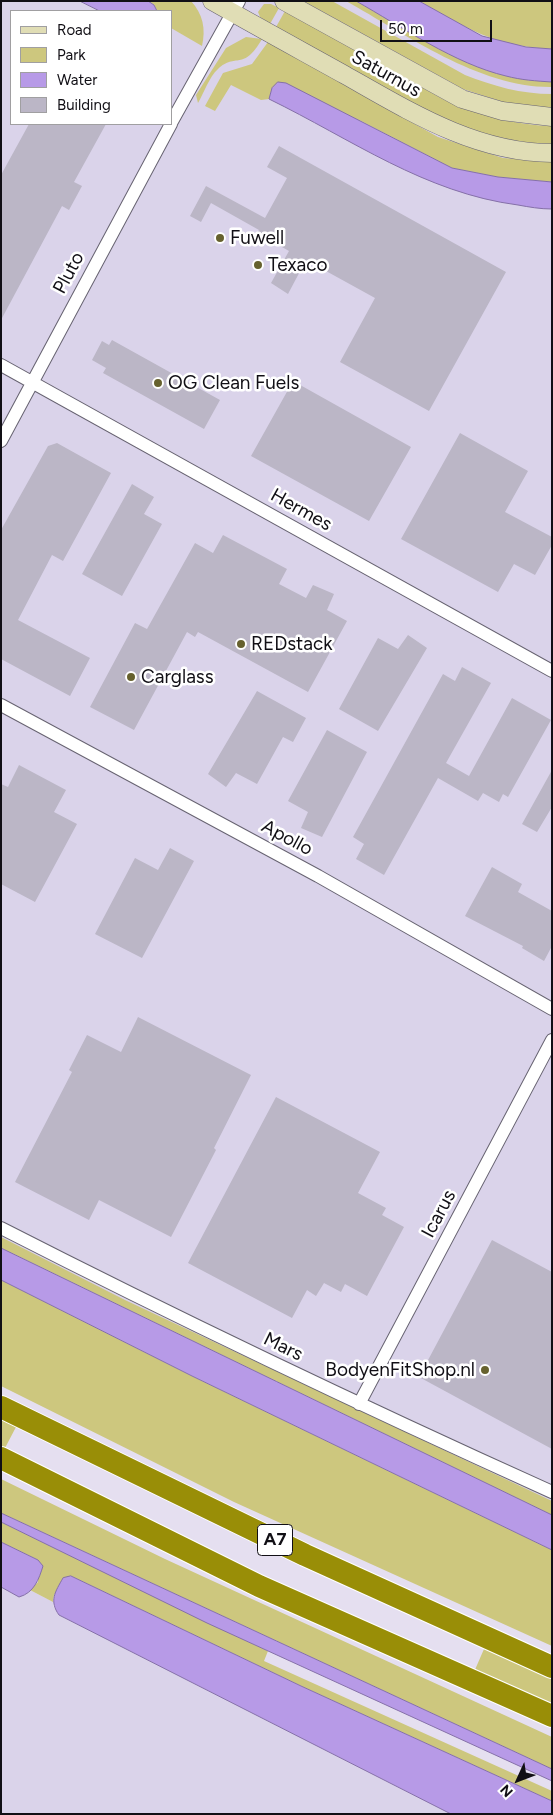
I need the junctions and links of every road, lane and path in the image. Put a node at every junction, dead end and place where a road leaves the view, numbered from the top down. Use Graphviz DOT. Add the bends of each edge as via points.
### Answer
graph roads {
  1 [pos="212,1"];
  2 [pos="284,1"];
  3 [pos="236,7"];
  4 [pos="552,117"];
  5 [pos="172,121"];
  6 [pos="170,125"];
  7 [pos="552,153"];
  8 [pos="1,366"];
  9 [pos="32,382"];
  10 [pos="1,441"];
  11 [pos="552,670"];
  12 [pos="1,705"];
  13 [pos="552,1010"];
  14 [pos="552,1040"];
  15 [pos="1,1228"];
  16 [pos="360,1404"];
  17 [pos="1,1407"];
  18 [pos="1,1458"];
  19 [pos="552,1492"];
  20 [pos="552,1667"];
  21 [pos="552,1716"];
  1 -- 3 [label="main road, Saturnus"];
  2 -- 4 [label="main road, Saturnus" via="462,99 502,112"];
  3 -- 5 [label="street, Pluto"];
  3 -- 7 [label="main road, Saturnus" via="434,124 487,144"];
  6 -- 9 [label="street, Pluto"];
  8 -- 9 [label="street, Hermes"];
  9 -- 10 [label="street, Pluto"];
  9 -- 11 [label="street, Hermes"];
  12 -- 13 [label="street, Apollo" via="318,876"];
  14 -- 16 [label="street, Icarus"];
  15 -- 16 [label="street, Mars"];
  16 -- 19 [label="street, Mars"];
  17 -- 20 [label="highway, A7" via="305,1555"];
  18 -- 21 [label="highway, A7" via="259,1586"];
}
